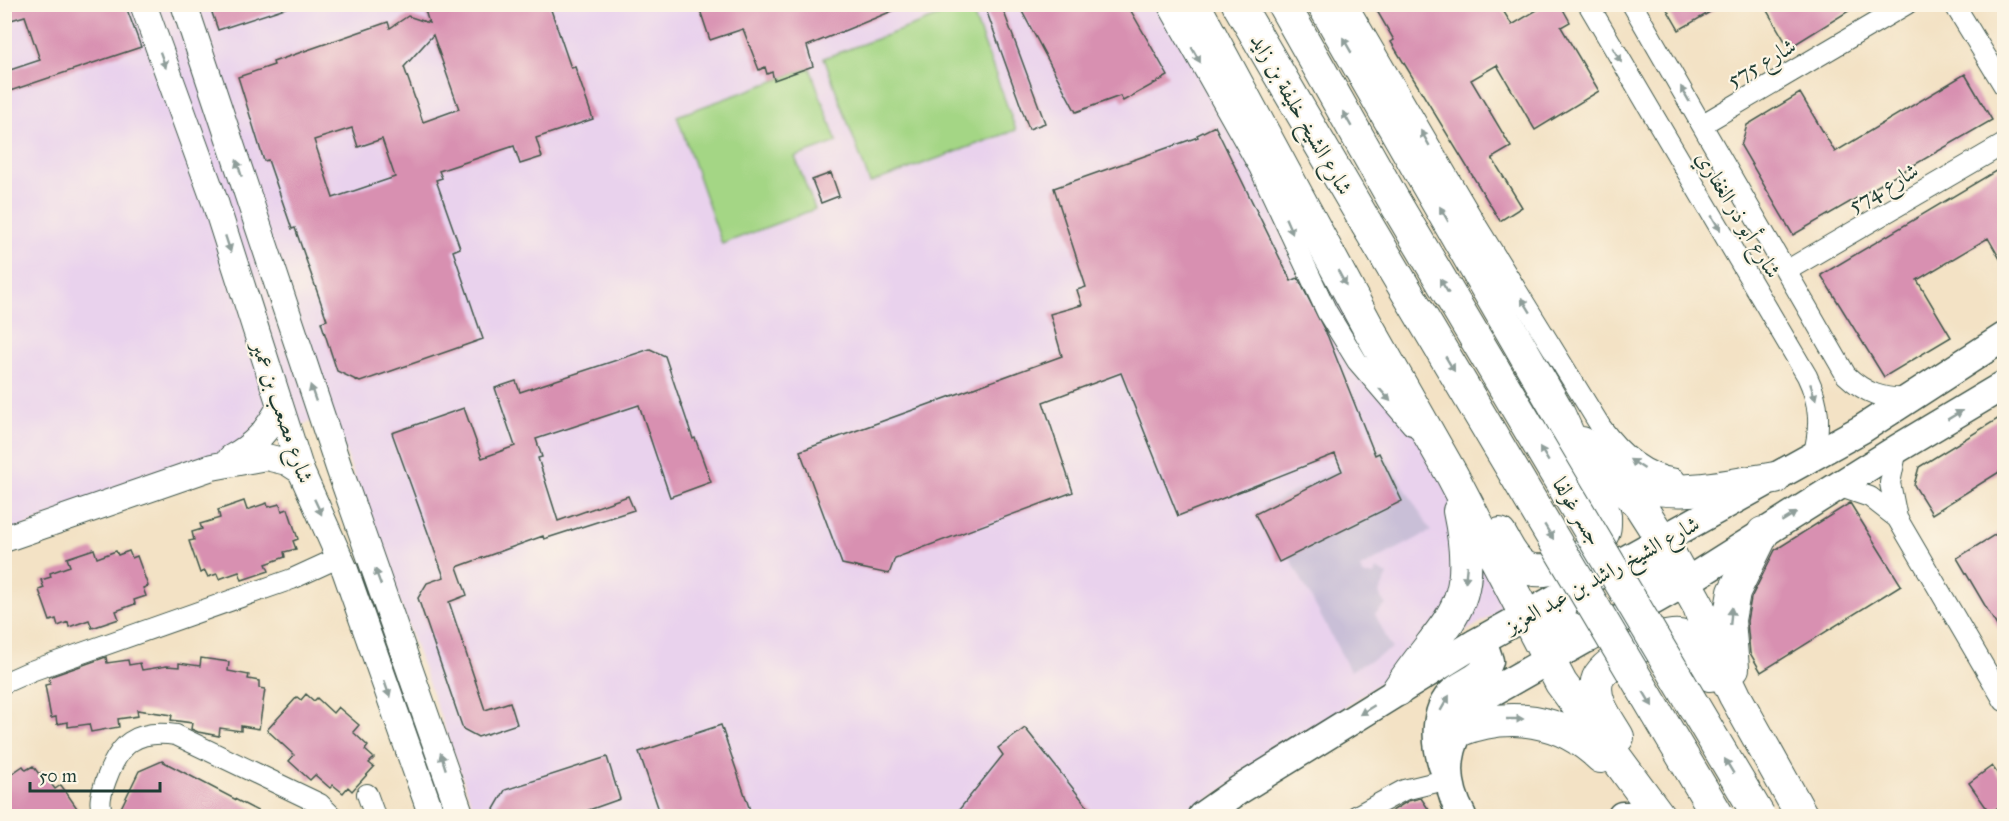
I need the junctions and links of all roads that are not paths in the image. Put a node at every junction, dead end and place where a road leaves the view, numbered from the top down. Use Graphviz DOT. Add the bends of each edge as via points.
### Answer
graph roads {
  1 [pos="143,4"];
  2 [pos="184,4"];
  3 [pos="1167,4"];
  4 [pos="1194,4"];
  5 [pos="1238,4"];
  6 [pos="1283,4"];
  7 [pos="1588,4"];
  8 [pos="1632,4"];
  9 [pos="1907,4"];
  10 [pos="1954,4"];
  11 [pos="1333,8"];
  12 [pos="2004,86"];
  13 [pos="1702,124"];
  14 [pos="1239,129"];
  15 [pos="2004,144"];
  16 [pos="1274,150"];
  17 [pos="1397,206"];
  18 [pos="1366,223"];
  19 [pos="1477,226"];
  20 [pos="1472,262"];
  21 [pos="1786,271"];
  22 [pos="1811,316"];
  23 [pos="1781,332"];
  24 [pos="2004,337"];
  25 [pos="2004,385"];
  26 [pos="1909,398"];
  27 [pos="280,407"];
  28 [pos="1557,410"];
  29 [pos="1897,449"];
  30 [pos="1813,456"];
  31 [pos="212,467"];
  32 [pos="1448,467"];
  33 [pos="301,471"];
  34 [pos="1609,472"];
  35 [pos="1775,478"];
  36 [pos="1734,484"];
  37 [pos="1838,486"];
  38 [pos="1897,518"];
  39 [pos="1762,533"];
  40 [pos="4,539"];
  41 [pos="1658,553"];
  42 [pos="343,563"];
  43 [pos="1618,565"];
  44 [pos="1686,582"];
  45 [pos="1548,612"];
  46 [pos="1633,612"];
  47 [pos="1589,636"];
  48 [pos="1476,643"];
  49 [pos="1549,658"];
  50 [pos="4,683"];
  51 [pos="1398,690"];
  52 [pos="1735,696"];
  53 [pos="2004,701"];
  54 [pos="1458,731"];
  55 [pos="1449,779"];
  56 [pos="367,794"];
  57 [pos="1805,812"];
  58 [pos="104,816"];
  59 [pos="332,816"];
  60 [pos="375,816"];
  61 [pos="432,816"];
  62 [pos="461,816"];
  63 [pos="1202,816"];
  64 [pos="1356,816"];
  65 [pos="1462,816"];
  66 [pos="1622,816"];
  67 [pos="1647,816"];
  68 [pos="1659,816"];
  69 [pos="1718,816"];
  70 [pos="1759,816"];
  1 -- 27 [label="street, شارع مصعب بن عمير, one-way" via="214,202"];
  62 -- 2 [label="street, شارع مصعب بن عمير, one-way" via="339,468"];
  3 -- 14 [label="street, one-way"];
  4 -- 16 [label="main road"];
  5 -- 18 [label="main road, شارع الشيخ خليفة بن زايد"];
  17 -- 6 [label="main road, شارع الشيخ خليفة بن زايد, one-way"];
  7 -- 23 [label="street, شارع أبو ذر الغفاري, one-way"];
  13 -- 8 [label="street, شارع أبو ذر الغفاري, one-way"];
  9 -- 13 [label="street, شارع 575"];
  10 -- 12 [label="street"];
  19 -- 11 [label="street, one-way"];
  20 -- 11 [label="main road, one-way"];
  13 -- 21 [label="street, شارع أبو ذر الغفاري"];
  14 -- 16 [label="main road"];
  14 -- 32 [label="street, one-way" via="1341,337 1375,384"];
  15 -- 21 [label="street, شارع 574"];
  16 -- 32 [label="main road, one-way"];
  70 -- 17 [label="main road, جسر غولفا, one-way, bridge"];
  18 -- 69 [label="main road, جسر غولفا, one-way, bridge"];
  19 -- 20 [label="main road"];
  36 -- 19 [label="street, one-way" via="1670,478 1653,473 1623,454 1601,427"];
  20 -- 28 [label="main road"];
  21 -- 22 [label="street, شارع أبو ذر الغفاري"];
  22 -- 23 [label="street" via="1799,328"];
  22 -- 26 [label="street, شارع أبو ذر الغفاري" via="1836,361 1859,387 1892,400"];
  23 -- 30 [label="street, شارع أبو ذر الغفاري, one-way" via="1814,391 1819,424"];
  24 -- 26 [label="main road, شارع الشيخ راشد بن عبد العزيز"];
  29 -- 25 [label="main road, شارع الشيخ راشد بن عبد العزيز, one-way"];
  26 -- 30 [label="main road, شارع الشيخ راشد بن عبد العزيز"];
  27 -- 31 [label="street" via="250,448"];
  27 -- 33 [label="street, شارع مصعب بن عمير"];
  28 -- 32 [label="main road" via="1603,508 1605,525 1596,544 1552,570 1535,571 1519,563 1477,493"];
  28 -- 34 [label="main road"];
  29 -- 37 [label="main road, شارع الشيخ راشد بن عبد العزيز"];
  29 -- 38 [label="street" via="1890,483"];
  30 -- 35 [label="main road, شارع الشيخ راشد بن عبد العزيز"];
  31 -- 33 [label="street" via="266,457 287,462"];
  31 -- 40 [label="street"];
  32 -- 45 [label="main road"];
  32 -- 51 [label="main road, one-way" via="1467,554 1463,593 1453,617"];
  33 -- 42 [label="street, شارع مصعب بن عمير, one-way"];
  34 -- 36 [label="main road" via="1632,483 1670,490"];
  34 -- 41 [label="main road" via="1639,504"];
  35 -- 36 [label="main road"];
  35 -- 41 [label="main road, شارع الشيخ راشد بن عبد العزيز"];
  37 -- 38 [label="street" via="1870,497"];
  39 -- 37 [label="main road, شارع الشيخ راشد بن عبد العزيز, one-way"];
  38 -- 53 [label="street"];
  39 -- 44 [label="main road, شارع الشيخ راشد بن عبد العزيز"];
  52 -- 39 [label="main road, one-way" via="1730,620 1734,592"];
  41 -- 43 [label="main road"];
  41 -- 44 [label="main road"];
  41 -- 46 [label="main road" via="1647,590"];
  42 -- 50 [label="street"];
  42 -- 61 [label="street, شارع مصعب بن عمير, one-way"];
  43 -- 45 [label="main road, شارع الشيخ راشد بن عبد العزيز"];
  44 -- 46 [label="main road, شارع الشيخ راشد بن عبد العزيز"];
  44 -- 52 [label="main road"];
  45 -- 47 [label="main road"];
  45 -- 48 [label="main road, شارع الشيخ راشد بن عبد العزيز"];
  45 -- 49 [label="main road"];
  46 -- 47 [label="main road, شارع الشيخ راشد بن عبد العزيز"];
  47 -- 49 [label="main road, شارع الشيخ راشد بن عبد العزيز"];
  48 -- 51 [label="main road, شارع الشيخ راشد بن عبد العزيز"];
  55 -- 48 [label="main road, one-way" via="1439,748 1438,720 1450,695 1487,667 1488,655"];
  49 -- 54 [label="main road, شارع الشيخ راشد بن عبد العزيز" via="1490,693 1475,706"];
  49 -- 68 [label="main road" via="1572,700"];
  51 -- 63 [label="main road, شارع الشيخ راشد بن عبد العزيز, one-way"];
  52 -- 57 [label="main road"];
  54 -- 55 [label="main road, شارع الشيخ راشد بن عبد العزيز" via="1450,755"];
  54 -- 68 [label="main road, one-way" via="1522,719 1569,732 1595,751"];
  55 -- 64 [label="street" via="1404,790"];
  55 -- 65 [label="main road"];
  56 -- 60 [label="street"];
  57 -- 68 [label="main road" via="1782,793 1762,768 1693,646 1672,635 1610,662 1599,674 1596,688 1604,713 1644,779"];
  58 -- 59 [label="street" via="100,796 114,757 121,748 141,737 164,734 176,735 320,804"];
  66 -- 67 [label="main road"];
}
